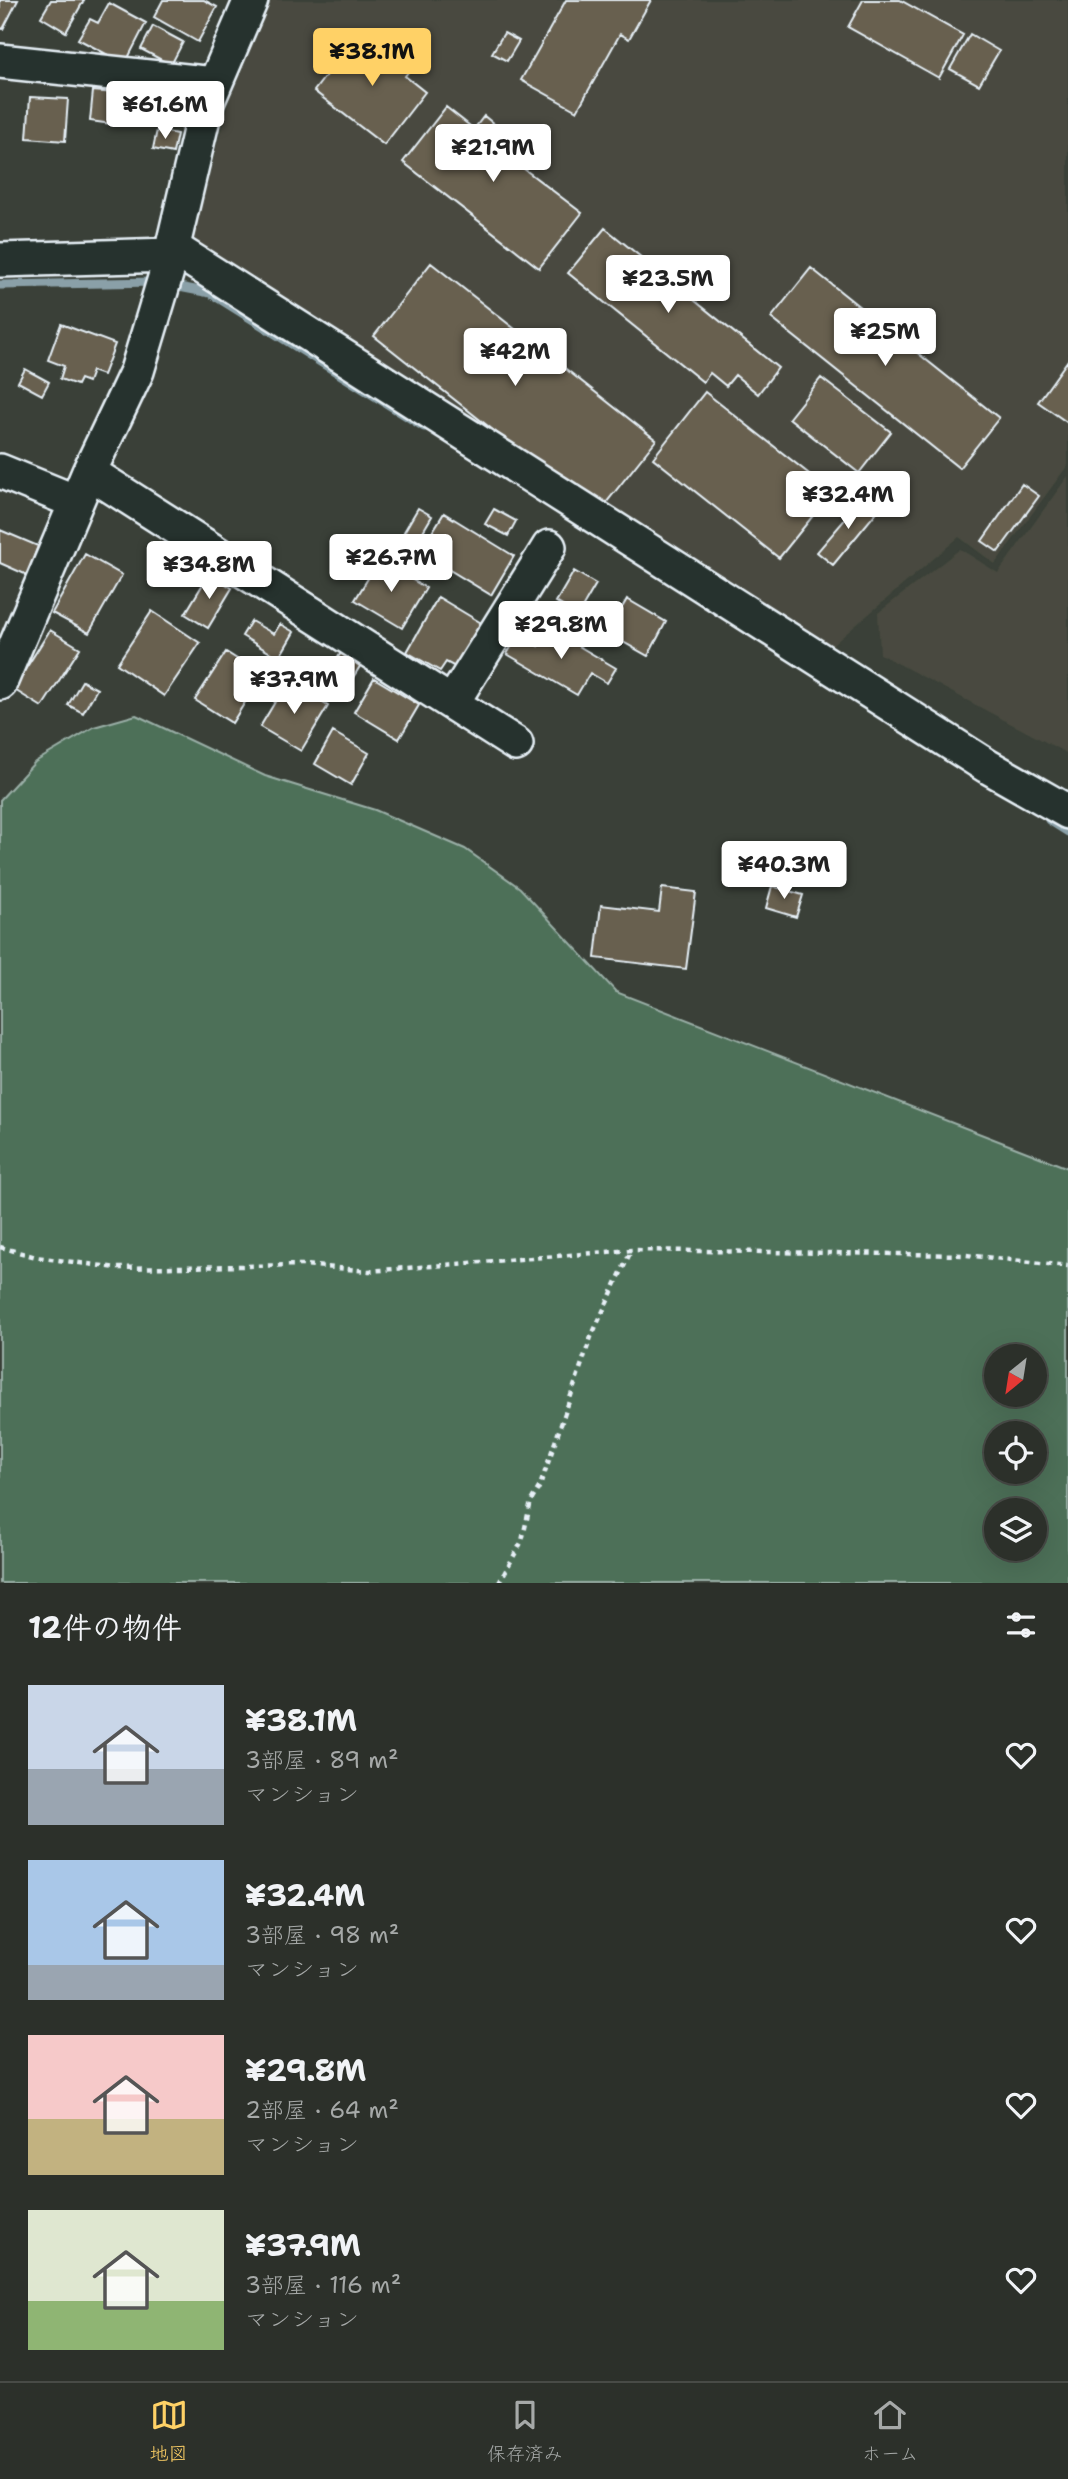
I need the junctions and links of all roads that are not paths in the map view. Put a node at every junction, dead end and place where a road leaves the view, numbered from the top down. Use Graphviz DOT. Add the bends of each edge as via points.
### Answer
graph roads {
  1 [pos="251,0"];
  2 [pos="0,61"];
  3 [pos="214,84"];
  4 [pos="0,260"];
  5 [pos="168,268"];
  6 [pos="0,471"];
  7 [pos="89,472"];
  8 [pos="76,502"];
  9 [pos="549,547"];
  10 [pos="0,683"];
  11 [pos="452,703"];
  12 [pos="516,744"];
  13 [pos="1068,812"];
  1 -- 3 [label="street"];
  2 -- 3 [label="street"];
  3 -- 5 [label="street"];
  4 -- 5 [label="street"];
  5 -- 7 [label="street" via="137,371"];
  5 -- 13 [label="street"];
  6 -- 8 [label="street"];
  7 -- 8 [label="street"];
  7 -- 11 [label="street"];
  8 -- 10 [label="street"];
  9 -- 11 [label="street"];
  11 -- 12 [label="street"];
}
